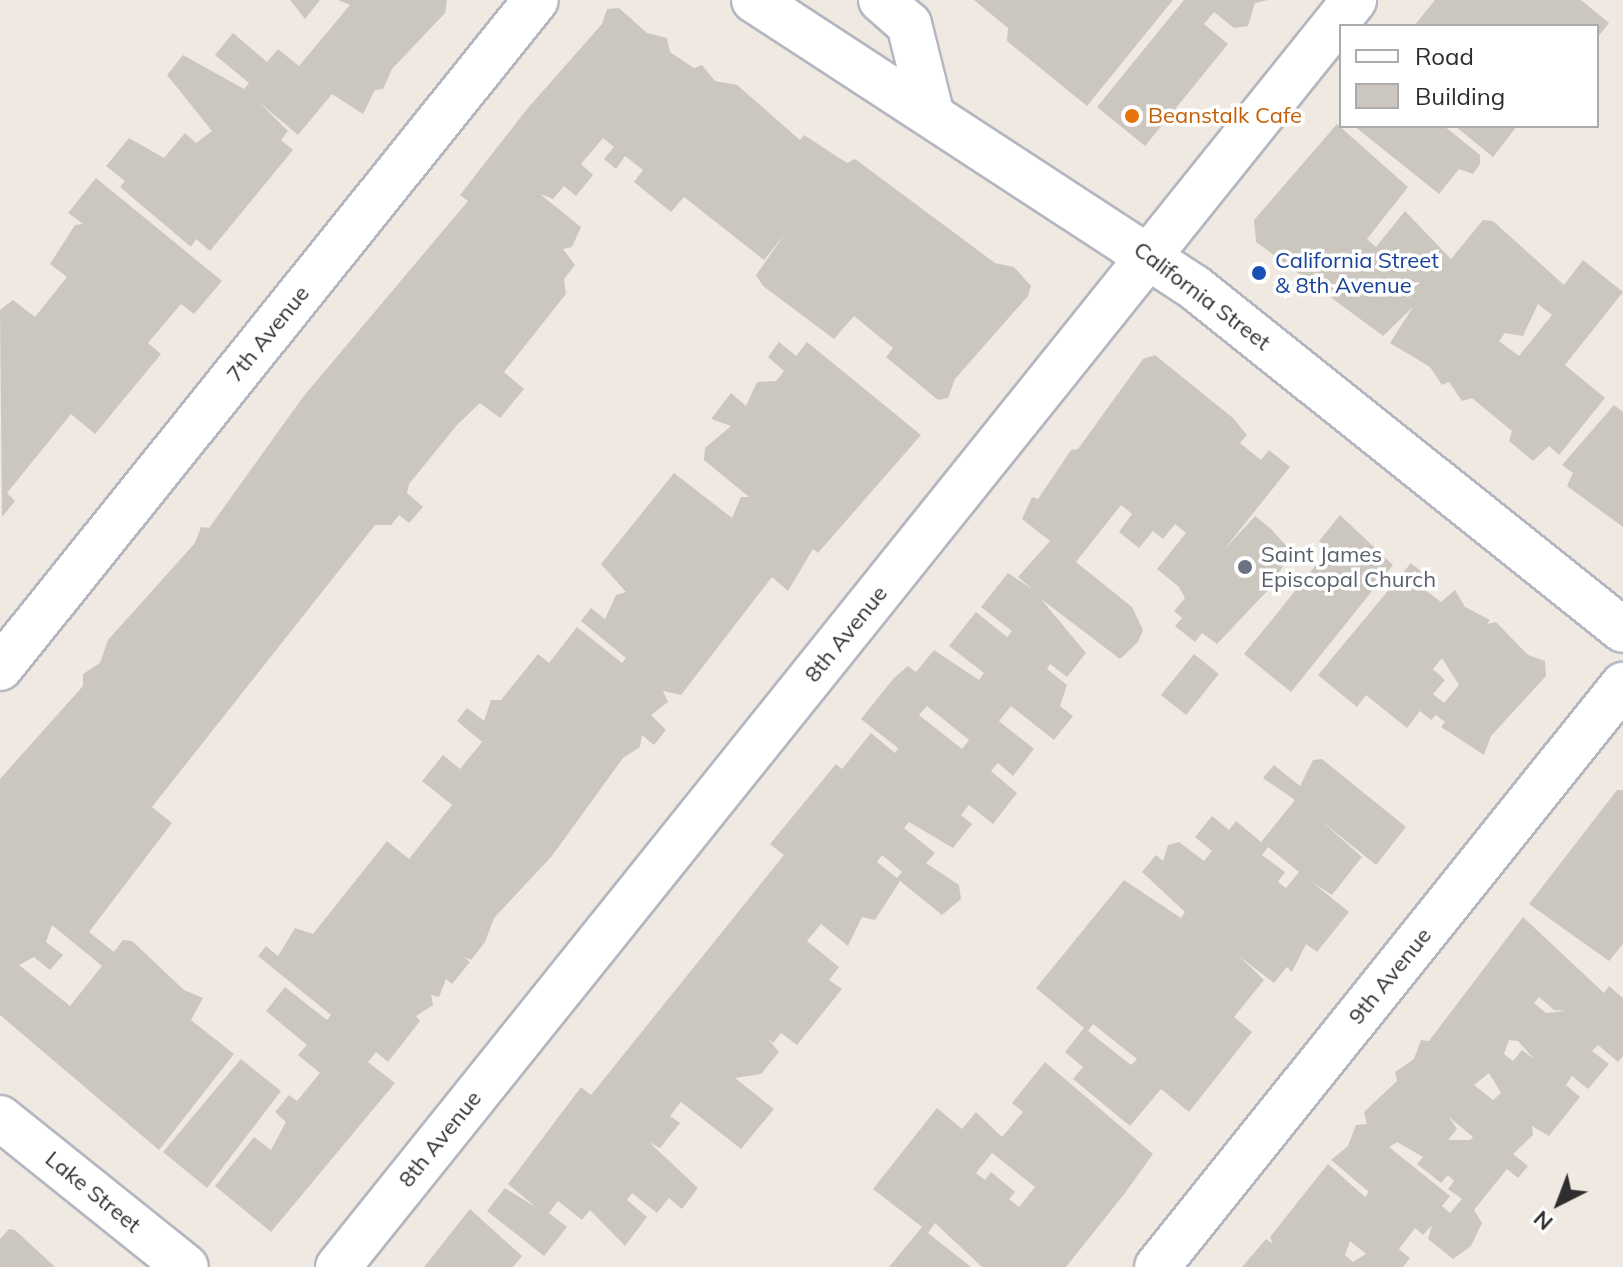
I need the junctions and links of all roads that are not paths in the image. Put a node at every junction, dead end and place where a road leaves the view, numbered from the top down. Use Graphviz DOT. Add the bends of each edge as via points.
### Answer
graph roads {
  1 [pos="536,0"];
  2 [pos="754,0"];
  3 [pos="881,0"];
  4 [pos="1354,0"];
  5 [pos="930,108"];
  6 [pos="1150,254"];
  7 [pos="1623,630"];
  8 [pos="0,668"];
  9 [pos="1623,685"];
  10 [pos="0,1118"];
  11 [pos="186,1267"];
  12 [pos="338,1267"];
  13 [pos="1157,1267"];
  1 -- 8 [label="street, 7th Avenue"];
  2 -- 5 [label="street, California Street"];
  3 -- 5 [label="street" via="909,24"];
  4 -- 6 [label="street, 8th Avenue"];
  5 -- 6 [label="street, California Street"];
  6 -- 7 [label="street, California Street"];
  6 -- 12 [label="street, 8th Avenue"];
  9 -- 13 [label="street, 9th Avenue"];
  10 -- 11 [label="street, Lake Street"];
}
